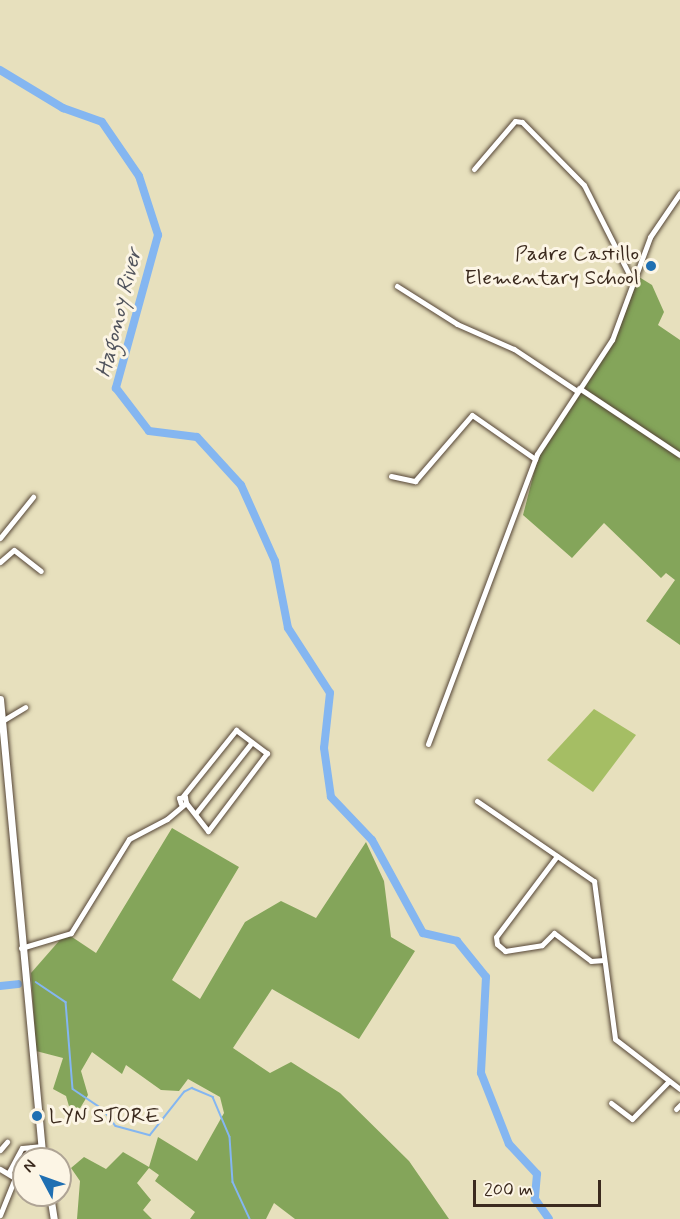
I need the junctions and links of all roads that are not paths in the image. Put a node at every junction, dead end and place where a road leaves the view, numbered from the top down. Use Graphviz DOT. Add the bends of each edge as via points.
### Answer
graph roads {
  1 [pos="474,169"];
  2 [pos="680,193"];
  3 [pos="632,280"];
  4 [pos="398,286"];
  5 [pos="578,389"];
  6 [pos="680,455"];
  7 [pos="535,459"];
  8 [pos="391,476"];
  9 [pos="33,497"];
  10 [pos="0,538"];
  11 [pos="0,562"];
  12 [pos="42,572"];
  13 [pos="0,702"];
  14 [pos="25,707"];
  15 [pos="2,721"];
  16 [pos="252,742"];
  17 [pos="428,744"];
  18 [pos="477,801"];
  19 [pos="183,804"];
  20 [pos="196,813"];
  21 [pos="557,856"];
  22 [pos="21,948"];
  23 [pos="604,960"];
  24 [pos="669,1081"];
  25 [pos="680,1089"];
  26 [pos="611,1103"];
  27 [pos="8,1142"];
  28 [pos="40,1146"];
  29 [pos="37,1147"];
  30 [pos="0,1150"];
  31 [pos="0,1169"];
  32 [pos="12,1173"];
  33 [pos="0,1194"];
  34 [pos="8,1196"];
  35 [pos="0,1215"];
  1 -- 3 [label="street" via="515,122 522,122 584,185"];
  2 -- 3 [label="street" via="650,237"];
  3 -- 5 [label="street" via="612,340"];
  4 -- 5 [label="street" via="457,324 514,348"];
  5 -- 6 [label="street"];
  5 -- 7 [label="street"];
  7 -- 8 [label="street" via="472,415 415,481"];
  7 -- 17 [label="street"];
  9 -- 10 [label="street"];
  11 -- 12 [label="street" via="14,550"];
  13 -- 15 [label="main road"];
  14 -- 15 [label="street"];
  15 -- 22 [label="main road"];
  16 -- 19 [label="street" via="236,730 183,796"];
  16 -- 20 [label="street"];
  16 -- 20 [label="street" via="267,755 208,831"];
  18 -- 21 [label="street"];
  19 -- 20 [label="street"];
  19 -- 22 [label="street" via="157,826 129,839 71,933"];
  21 -- 23 [label="street" via="594,881"];
  21 -- 23 [label="street" via="496,937 497,944 505,951 542,945 554,933 591,961"];
  22 -- 28 [label="main road"];
  23 -- 24 [label="street" via="615,1039"];
  24 -- 25 [label="street"];
  24 -- 26 [label="street" via="632,1119"];
  27 -- 30 [label="street"];
  28 -- 29 [label="street"];
  31 -- 32 [label="street"];
  32 -- 34 [label="street"];
  33 -- 34 [label="street"];
  34 -- 35 [label="street"];
}
